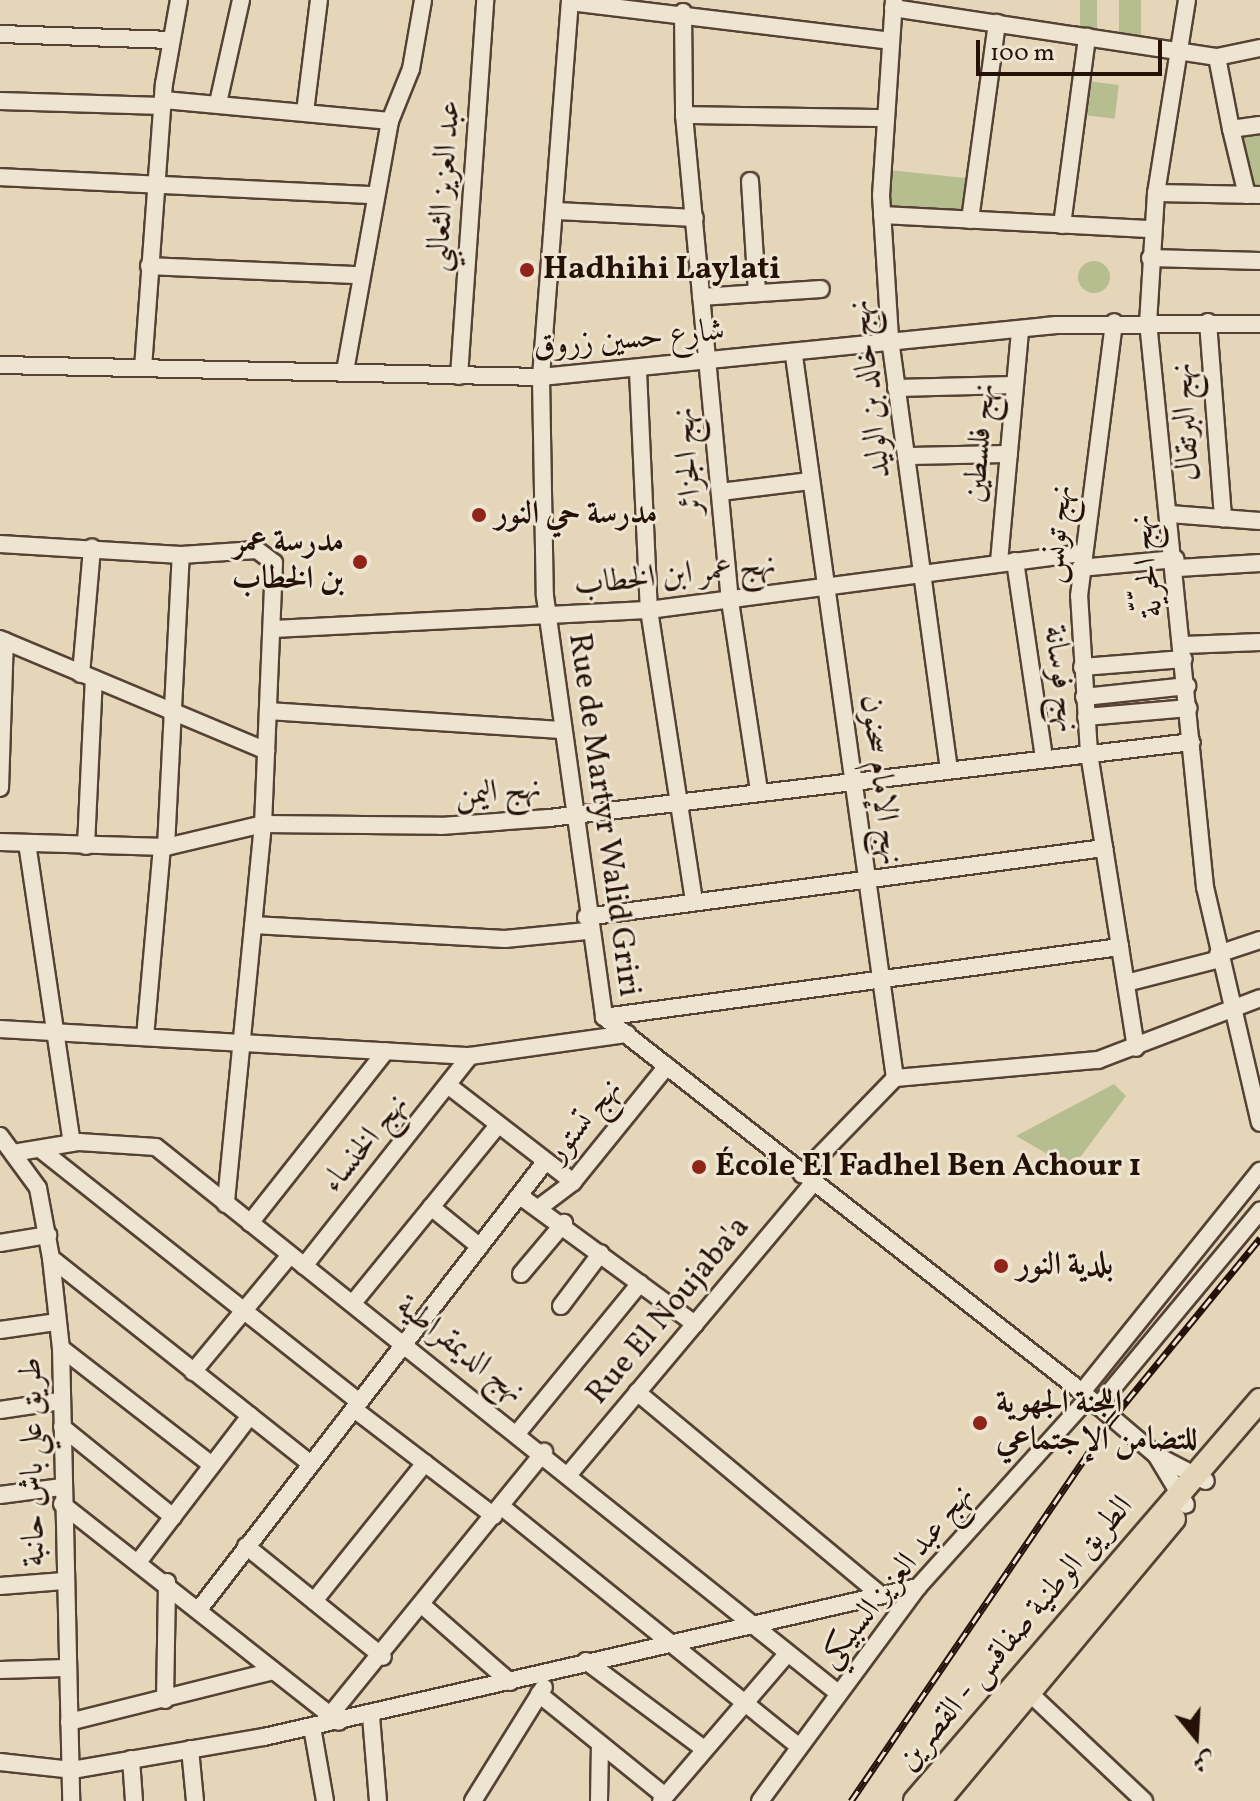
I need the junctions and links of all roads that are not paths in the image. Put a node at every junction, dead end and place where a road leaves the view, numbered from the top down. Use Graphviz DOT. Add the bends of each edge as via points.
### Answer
graph roads {
  1 [pos="179,0"];
  2 [pos="241,0"];
  3 [pos="319,0"];
  4 [pos="423,0"];
  5 [pos="485,0"];
  6 [pos="1187,0"];
  7 [pos="570,1"];
  8 [pos="893,4"];
  9 [pos="683,12"];
  10 [pos="997,23"];
  11 [pos="0,34"];
  12 [pos="1087,37"];
  13 [pos="169,40"];
  14 [pos="890,41"];
  15 [pos="1260,48"];
  16 [pos="1180,51"];
  17 [pos="1217,57"];
  18 [pos="0,101"];
  19 [pos="163,103"];
  20 [pos="218,103"];
  21 [pos="305,112"];
  22 [pos="684,115"];
  23 [pos="884,118"];
  24 [pos="390,121"];
  25 [pos="1260,125"];
  26 [pos="1231,129"];
  27 [pos="0,177"];
  28 [pos="750,181"];
  29 [pos="157,184"];
  30 [pos="1156,193"];
  31 [pos="372,195"];
  32 [pos="1254,195"];
  33 [pos="557,211"];
  34 [pos="882,215"];
  35 [pos="695,218"];
  36 [pos="970,220"];
  37 [pos="1062,225"];
  38 [pos="1153,229"];
  39 [pos="1150,258"];
  40 [pos="1260,261"];
  41 [pos="149,266"];
  42 [pos="358,275"];
  43 [pos="821,289"];
  44 [pos="757,293"];
  45 [pos="701,297"];
  46 [pos="1114,322"];
  47 [pos="1148,322"];
  48 [pos="1208,322"];
  49 [pos="1260,324"];
  50 [pos="1020,329"];
  51 [pos="890,339"];
  52 [pos="794,356"];
  53 [pos="708,364"];
  54 [pos="0,365"];
  55 [pos="143,368"];
  56 [pos="345,370"];
  57 [pos="638,371"];
  58 [pos="459,376"];
  59 [pos="541,377"];
  60 [pos="1014,385"];
  61 [pos="896,388"];
  62 [pos="1009,454"];
  63 [pos="906,456"];
  64 [pos="810,481"];
  65 [pos="720,492"];
  66 [pos="1170,514"];
  67 [pos="1223,518"];
  68 [pos="1260,521"];
  69 [pos="0,544"];
  70 [pos="92,547"];
  71 [pos="181,555"];
  72 [pos="1081,560"];
  73 [pos="1007,561"];
  74 [pos="1177,563"];
  75 [pos="1260,563"];
  76 [pos="921,572"];
  77 [pos="826,586"];
  78 [pos="730,601"];
  79 [pos="649,610"];
  80 [pos="547,618"];
  81 [pos="272,629"];
  82 [pos="3,640"];
  83 [pos="1260,642"];
  84 [pos="1184,652"];
  85 [pos="1082,667"];
  86 [pos="88,677"];
  87 [pos="1187,686"];
  88 [pos="1084,697"];
  89 [pos="1189,708"];
  90 [pos="268,711"];
  91 [pos="1086,717"];
  92 [pos="177,718"];
  93 [pos="560,730"];
  94 [pos="1192,742"];
  95 [pos="1,744"];
  96 [pos="266,751"];
  97 [pos="1089,753"];
  98 [pos="1044,758"];
  99 [pos="949,769"];
  100 [pos="853,780"];
  101 [pos="0,788"];
  102 [pos="759,791"];
  103 [pos="676,801"];
  104 [pos="571,815"];
  105 [pos="263,824"];
  106 [pos="0,842"];
  107 [pos="27,843"];
  108 [pos="86,846"];
  109 [pos="164,847"];
  110 [pos="1104,848"];
  111 [pos="864,881"];
  112 [pos="694,902"];
  113 [pos="586,924"];
  114 [pos="253,925"];
  115 [pos="1260,940"];
  116 [pos="1120,947"];
  117 [pos="1219,956"];
  118 [pos="1126,983"];
  119 [pos="879,984"];
  120 [pos="1260,998"];
  121 [pos="1230,1012"];
  122 [pos="604,1017"];
  123 [pos="0,1029"];
  124 [pos="55,1030"];
  125 [pos="627,1034"];
  126 [pos="145,1037"];
  127 [pos="241,1043"];
  128 [pos="1136,1048"];
  129 [pos="386,1051"];
  130 [pos="470,1056"];
  131 [pos="667,1066"];
  132 [pos="895,1078"];
  133 [pos="449,1086"];
  134 [pos="1260,1123"];
  135 [pos="498,1125"];
  136 [pos="72,1143"];
  137 [pos="5,1145"];
  138 [pos="40,1149"];
  139 [pos="545,1162"];
  140 [pos="1260,1171"];
  141 [pos="807,1179"];
  142 [pos="573,1182"];
  143 [pos="520,1196"];
  144 [pos="226,1204"];
  145 [pos="431,1207"];
  146 [pos="540,1207"];
  147 [pos="1260,1211"];
  148 [pos="250,1223"];
  149 [pos="564,1223"];
  150 [pos="48,1235"];
  151 [pos="0,1243"];
  152 [pos="480,1247"];
  153 [pos="601,1253"];
  154 [pos="290,1255"];
  155 [pos="51,1258"];
  156 [pos="304,1266"];
  157 [pos="521,1274"];
  158 [pos="640,1283"];
  159 [pos="353,1303"];
  160 [pos="561,1306"];
  161 [pos="244,1312"];
  162 [pos="57,1322"];
  163 [pos="695,1324"];
  164 [pos="0,1330"];
  165 [pos="406,1342"];
  166 [pos="61,1348"];
  167 [pos="193,1372"];
  168 [pos="637,1392"];
  169 [pos="1089,1398"];
  170 [pos="1260,1400"];
  171 [pos="60,1401"];
  172 [pos="356,1406"];
  173 [pos="0,1410"];
  174 [pos="250,1416"];
  175 [pos="1260,1417"];
  176 [pos="62,1427"];
  177 [pos="519,1431"];
  178 [pos="544,1452"];
  179 [pos="1156,1455"];
  180 [pos="425,1463"];
  181 [pos="311,1464"];
  182 [pos="212,1465"];
  183 [pos="569,1474"];
  184 [pos="1201,1476"];
  185 [pos="62,1487"];
  186 [pos="0,1495"];
  187 [pos="1181,1501"];
  188 [pos="62,1504"];
  189 [pos="498,1512"];
  190 [pos="173,1517"];
  191 [pos="246,1546"];
  192 [pos="139,1561"];
  193 [pos="64,1581"];
  194 [pos="167,1582"];
  195 [pos="0,1586"];
  196 [pos="918,1587"];
  197 [pos="881,1595"];
  198 [pos="314,1601"];
  199 [pos="422,1605"];
  200 [pos="200,1608"];
  201 [pos="752,1623"];
  202 [pos="666,1642"];
  203 [pos="786,1655"];
  204 [pos="383,1657"];
  205 [pos="586,1661"];
  206 [pos="66,1668"];
  207 [pos="0,1670"];
  208 [pos="273,1671"];
  209 [pos="556,1671"];
  210 [pos="510,1682"];
  211 [pos="1024,1688"];
  212 [pos="838,1693"];
  213 [pos="539,1694"];
  214 [pos="165,1700"];
  215 [pos="746,1701"];
  216 [pos="371,1716"];
  217 [pos="335,1718"];
  218 [pos="69,1722"];
  219 [pos="312,1727"];
  220 [pos="600,1744"];
  221 [pos="796,1744"];
  222 [pos="190,1749"];
  223 [pos="704,1749"];
  224 [pos="131,1759"];
  225 [pos="0,1762"];
  226 [pos="72,1770"];
  227 [pos="663,1799"];
  228 [pos="71,1801"];
  229 [pos="134,1801"];
  230 [pos="195,1801"];
  231 [pos="325,1801"];
  232 [pos="378,1801"];
  233 [pos="473,1801"];
  234 [pos="599,1801"];
  235 [pos="760,1801"];
  236 [pos="915,1801"];
  237 [pos="939,1801"];
  238 [pos="1144,1801"];
  1 -- 13 [label="street"];
  2 -- 20 [label="street"];
  3 -- 21 [label="street"];
  4 -- 24 [label="street" via="411,69"];
  5 -- 58 [label="street, عبد العزيز الثعالبي"];
  6 -- 16 [label="street, نهج الحرّيّة"];
  7 -- 9 [label="street"];
  7 -- 33 [label="street, Rue de Martyr Walid Griri"];
  8 -- 10 [label="street"];
  8 -- 14 [label="street, نهج خالد بن الوليد"];
  9 -- 14 [label="street"];
  9 -- 22 [label="street, نهج الجزائر"];
  10 -- 12 [label="street"];
  10 -- 36 [label="street"];
  11 -- 13 [label="street"];
  12 -- 16 [label="street"];
  12 -- 37 [label="street"];
  13 -- 19 [label="street"];
  14 -- 23 [label="street, نهج خالد بن الوليد"];
  15 -- 17 [label="street"];
  16 -- 17 [label="street"];
  16 -- 30 [label="street, نهج الحرّيّة"];
  17 -- 26 [label="street"];
  18 -- 19 [label="street"];
  19 -- 20 [label="street"];
  19 -- 29 [label="street"];
  20 -- 21 [label="street"];
  21 -- 24 [label="street"];
  22 -- 23 [label="street"];
  22 -- 35 [label="street, نهج الجزائر"];
  23 -- 34 [label="street, نهج خالد بن الوليد"];
  24 -- 31 [label="street"];
  25 -- 26 [label="street"];
  26 -- 32 [label="street"];
  27 -- 29 [label="street"];
  28 -- 44 [label="street"];
  29 -- 31 [label="street"];
  29 -- 41 [label="street"];
  30 -- 32 [label="street"];
  30 -- 38 [label="street, نهج الحرّيّة"];
  31 -- 42 [label="street"];
  33 -- 35 [label="street"];
  33 -- 59 [label="street, Rue de Martyr Walid Griri"];
  34 -- 36 [label="street"];
  34 -- 51 [label="street, نهج خالد بن الوليد"];
  35 -- 45 [label="street, نهج الجزائر"];
  36 -- 37 [label="street"];
  37 -- 38 [label="street"];
  38 -- 39 [label="street, نهج الحرّيّة"];
  39 -- 40 [label="street"];
  39 -- 47 [label="street, نهج الحرّيّة"];
  41 -- 42 [label="street"];
  41 -- 55 [label="street"];
  42 -- 56 [label="street"];
  43 -- 44 [label="street"];
  44 -- 45 [label="street"];
  45 -- 53 [label="street, نهج الجزائر"];
  46 -- 47 [label="street, شارع حسين زروق"];
  46 -- 50 [label="street, شارع حسين زروق"];
  46 -- 72 [label="street, نهج تونس"];
  47 -- 48 [label="street, شارع حسين زروق"];
  47 -- 66 [label="street, نهج الحرّيّة"];
  48 -- 49 [label="street, شارع حسين زروق"];
  48 -- 67 [label="street, نهج البرتقال"];
  50 -- 51 [label="street, شارع حسين زروق"];
  50 -- 60 [label="street, نهج فلسطين"];
  51 -- 52 [label="street, شارع حسين زروق"];
  51 -- 61 [label="street, نهج خالد بن الوليد"];
  52 -- 53 [label="street, شارع حسين زروق"];
  52 -- 64 [label="street, نهج الإمام سحنون"];
  53 -- 57 [label="street, شارع حسين زروق"];
  53 -- 65 [label="street, نهج الجزائر"];
  54 -- 55 [label="street, شارع حسين زروق"];
  55 -- 56 [label="street, شارع حسين زروق"];
  56 -- 58 [label="street, شارع حسين زروق"];
  57 -- 59 [label="street, شارع حسين زروق"];
  57 -- 79 [label="street"];
  58 -- 59 [label="street, شارع حسين زروق"];
  59 -- 80 [label="street, Rue de Martyr Walid Griri"];
  60 -- 61 [label="street"];
  60 -- 62 [label="street, نهج فلسطين"];
  61 -- 63 [label="street, نهج خالد بن الوليد"];
  62 -- 63 [label="street"];
  62 -- 73 [label="street, نهج فلسطين"];
  63 -- 76 [label="street, نهج خالد بن الوليد"];
  64 -- 65 [label="street"];
  64 -- 77 [label="street, نهج الإمام سحنون"];
  65 -- 78 [label="street, نهج الجزائر"];
  66 -- 67 [label="street"];
  66 -- 74 [label="street, نهج الحرّيّة"];
  67 -- 68 [label="street"];
  69 -- 70 [label="street"];
  70 -- 71 [label="street"];
  70 -- 86 [label="street"];
  71 -- 81 [label="street" via="267,554 276,575"];
  71 -- 92 [label="street"];
  72 -- 73 [label="street, نهج عمر ابن الخطاب"];
  72 -- 74 [label="street, نهج عمر ابن الخطاب"];
  72 -- 85 [label="street, نهج تونس"];
  73 -- 76 [label="street, نهج عمر ابن الخطاب"];
  73 -- 98 [label="street, نهج فوسانة"];
  74 -- 75 [label="street"];
  74 -- 84 [label="street, نهج الحرّيّة"];
  76 -- 77 [label="street, نهج عمر ابن الخطاب"];
  76 -- 99 [label="street, نهج خالد بن الوليد"];
  77 -- 78 [label="street, نهج عمر ابن الخطاب"];
  77 -- 100 [label="street, نهج الإمام سحنون"];
  78 -- 79 [label="street, نهج عمر ابن الخطاب"];
  78 -- 102 [label="street, نهج الجزائر"];
  79 -- 80 [label="street, نهج عمر ابن الخطاب"];
  79 -- 103 [label="street"];
  80 -- 81 [label="street, نهج عمر ابن الخطاب"];
  80 -- 93 [label="street, Rue de Martyr Walid Griri"];
  81 -- 90 [label="street"];
  82 -- 86 [label="street"];
  82 -- 95 [label="street"];
  83 -- 84 [label="street"];
  84 -- 85 [label="street"];
  84 -- 87 [label="street, نهج الحرّيّة"];
  85 -- 88 [label="street, نهج تونس"];
  86 -- 92 [label="street"];
  86 -- 108 [label="street"];
  87 -- 88 [label="street"];
  87 -- 89 [label="street, نهج الحرّيّة"];
  88 -- 91 [label="street, نهج تونس"];
  89 -- 91 [label="street"];
  89 -- 94 [label="street, نهج الحرّيّة"];
  90 -- 93 [label="street"];
  90 -- 96 [label="street"];
  91 -- 97 [label="street, نهج تونس"];
  92 -- 96 [label="street"];
  92 -- 109 [label="street"];
  93 -- 104 [label="street, Rue de Martyr Walid Griri"];
  94 -- 97 [label="street, نهج اليمن"];
  94 -- 117 [label="street, نهج الحرّيّة"];
  95 -- 101 [label="street"];
  96 -- 105 [label="street"];
  97 -- 98 [label="street, نهج اليمن"];
  97 -- 110 [label="street, نهج تونس"];
  98 -- 99 [label="street, نهج اليمن"];
  99 -- 100 [label="street, نهج اليمن"];
  100 -- 102 [label="street, نهج اليمن"];
  100 -- 111 [label="street, نهج الإمام سحنون"];
  102 -- 103 [label="street, نهج اليمن"];
  103 -- 104 [label="street, نهج اليمن"];
  103 -- 112 [label="street"];
  104 -- 105 [label="street, نهج اليمن" via="441,826"];
  104 -- 113 [label="street, Rue de Martyr Walid Griri"];
  105 -- 109 [label="street, نهج اليمن"];
  105 -- 114 [label="street"];
  106 -- 107 [label="street, نهج اليمن"];
  107 -- 108 [label="street, نهج اليمن"];
  107 -- 124 [label="street"];
  108 -- 109 [label="street, نهج اليمن"];
  109 -- 126 [label="street"];
  110 -- 111 [label="street"];
  110 -- 116 [label="street, نهج تونس"];
  111 -- 112 [label="street"];
  111 -- 119 [label="street, نهج الإمام سحنون"];
  112 -- 113 [label="street"];
  113 -- 114 [label="street" via="469,938"];
  113 -- 122 [label="street, Rue de Martyr Walid Griri"];
  114 -- 127 [label="street"];
  115 -- 117 [label="street"];
  116 -- 118 [label="street, نهج تونس"];
  116 -- 119 [label="street"];
  117 -- 118 [label="street"];
  117 -- 121 [label="street, نهج الحرّيّة"];
  118 -- 128 [label="street, نهج تونس"];
  119 -- 122 [label="street"];
  119 -- 132 [label="street, نهج الإمام سحنون"];
  120 -- 121 [label="street"];
  121 -- 128 [label="street"];
  121 -- 134 [label="street, نهج الحرّيّة"];
  122 -- 125 [label="street, Rue de Martyr Walid Griri"];
  123 -- 124 [label="street"];
  124 -- 126 [label="street"];
  124 -- 136 [label="street"];
  125 -- 130 [label="street"];
  125 -- 131 [label="street, Rue de Martyr Walid Griri"];
  126 -- 127 [label="street"];
  127 -- 129 [label="street"];
  127 -- 144 [label="street"];
  128 -- 132 [label="street" via="1083,1063"];
  129 -- 130 [label="street"];
  129 -- 148 [label="street"];
  130 -- 133 [label="street, نهج الخنساء"];
  131 -- 141 [label="street, Rue de Martyr Walid Griri"];
  131 -- 142 [label="street, نهج تستور"];
  132 -- 141 [label="street"];
  133 -- 135 [label="street"];
  133 -- 156 [label="street, نهج الخنساء"];
  135 -- 139 [label="street"];
  135 -- 145 [label="street"];
  136 -- 138 [label="street, نهج الديمقراطية"];
  136 -- 144 [label="street, نهج الديمقراطية" via="156,1147"];
  137 -- 138 [label="street, نهج الديمقراطية"];
  137 -- 150 [label="street, طريق علي باش حانبة" via="38,1188"];
  138 -- 161 [label="street"];
  139 -- 142 [label="street"];
  139 -- 143 [label="street"];
  140 -- 169 [label="street, نهج عبد العزيز السبيكي"];
  141 -- 163 [label="street, Rue El Noujaba'a"];
  141 -- 169 [label="street, Rue de Martyr Walid Griri"];
  142 -- 146 [label="street, نهج تستور"];
  143 -- 146 [label="street"];
  143 -- 152 [label="street"];
  144 -- 148 [label="street, نهج الديمقراطية"];
  145 -- 152 [label="street"];
  145 -- 159 [label="street"];
  146 -- 149 [label="street"];
  147 -- 169 [label="street, نهج عبد العزيز السبيكي"];
  148 -- 154 [label="street, نهج الديمقراطية"];
  149 -- 153 [label="street"];
  149 -- 157 [label="street"];
  150 -- 151 [label="street"];
  150 -- 155 [label="street, طريق علي باش حانبة"];
  152 -- 165 [label="street"];
  153 -- 158 [label="street"];
  153 -- 160 [label="street"];
  154 -- 156 [label="street, نهج الديمقراطية"];
  154 -- 161 [label="street"];
  155 -- 162 [label="street, طريق علي باش حانبة"];
  155 -- 167 [label="street"];
  156 -- 159 [label="street, نهج الديمقراطية"];
  158 -- 163 [label="street"];
  158 -- 177 [label="street"];
  159 -- 165 [label="street, نهج الديمقراطية"];
  161 -- 167 [label="street"];
  161 -- 172 [label="street"];
  162 -- 164 [label="street"];
  162 -- 166 [label="street, طريق علي باش حانبة"];
  163 -- 168 [label="street, Rue El Noujaba'a"];
  165 -- 172 [label="street"];
  165 -- 177 [label="street, نهج الديمقراطية"];
  166 -- 171 [label="street, طريق علي باش حانبة"];
  166 -- 182 [label="street"];
  167 -- 174 [label="street"];
  168 -- 183 [label="street, Rue El Noujaba'a"];
  168 -- 197 [label="street"];
  169 -- 179 [label="street, Rue de Martyr Walid Griri"];
  169 -- 196 [label="street, نهج عبد العزيز السبيكي"];
  170 -- 184 [label="main road, الطريق الوطنية صفاقس - القصرين"];
  171 -- 173 [label="street"];
  171 -- 176 [label="street, طريق علي باش حانبة"];
  172 -- 180 [label="street"];
  172 -- 181 [label="street"];
  174 -- 181 [label="street"];
  174 -- 182 [label="street"];
  175 -- 184 [label="main road, الطريق الوطنية صفاقس - القصرين"];
  176 -- 185 [label="street, طريق علي باش حانبة"];
  176 -- 190 [label="street"];
  177 -- 178 [label="street, نهج الديمقراطية"];
  178 -- 183 [label="street, نهج الديمقراطية"];
  178 -- 189 [label="street"];
  179 -- 184 [label="street"];
  179 -- 187 [label="street, Rue de Martyr Walid Griri"];
  180 -- 189 [label="street"];
  180 -- 198 [label="street"];
  181 -- 191 [label="street"];
  182 -- 190 [label="street"];
  183 -- 201 [label="street, نهج الديمقراطية"];
  184 -- 187 [label="main road, الطريق الوطنية صفاقس - القصرين"];
  185 -- 186 [label="street"];
  185 -- 188 [label="street, طريق علي باش حانبة"];
  187 -- 211 [label="main road, الطريق الوطنية صفاقس - القصرين"];
  188 -- 192 [label="street"];
  188 -- 193 [label="street, طريق علي باش حانبة"];
  189 -- 199 [label="street"];
  189 -- 202 [label="street"];
  190 -- 192 [label="street"];
  191 -- 198 [label="street"];
  191 -- 200 [label="street"];
  192 -- 194 [label="street"];
  193 -- 195 [label="street"];
  193 -- 206 [label="street, طريق علي باش حانبة"];
  194 -- 200 [label="street"];
  194 -- 214 [label="street"];
  196 -- 197 [label="street"];
  196 -- 212 [label="street, نهج عبد العزيز السبيكي"];
  197 -- 201 [label="street"];
  198 -- 204 [label="street"];
  199 -- 204 [label="street"];
  199 -- 210 [label="street"];
  200 -- 208 [label="street"];
  201 -- 202 [label="street"];
  201 -- 203 [label="street, نهج الديمقراطية"];
  202 -- 205 [label="street"];
  202 -- 215 [label="street"];
  203 -- 212 [label="street, نهج الديمقراطية"];
  203 -- 215 [label="street"];
  204 -- 217 [label="street"];
  205 -- 209 [label="street"];
  205 -- 223 [label="street"];
  206 -- 207 [label="street"];
  206 -- 218 [label="street, طريق علي باش حانبة"];
  208 -- 214 [label="street"];
  208 -- 217 [label="street"];
  209 -- 210 [label="street"];
  209 -- 213 [label="street"];
  210 -- 216 [label="street"];
  211 -- 236 [label="main road, الطريق الوطنية صفاقس - القصرين"];
  211 -- 237 [label="main road, الطريق الوطنية صفاقس - القصرين"];
  211 -- 238 [label="street"];
  212 -- 221 [label="street, نهج عبد العزيز السبيكي"];
  213 -- 220 [label="street"];
  213 -- 233 [label="street"];
  214 -- 218 [label="street"];
  215 -- 221 [label="street"];
  215 -- 223 [label="street"];
  216 -- 217 [label="street"];
  216 -- 232 [label="street"];
  217 -- 219 [label="street"];
  218 -- 226 [label="street, طريق علي باش حانبة"];
  219 -- 222 [label="street"];
  219 -- 231 [label="street"];
  220 -- 227 [label="street"];
  220 -- 234 [label="street"];
  221 -- 235 [label="street, نهج عبد العزيز السبيكي"];
  222 -- 224 [label="street"];
  222 -- 230 [label="street"];
  223 -- 227 [label="street"];
  224 -- 226 [label="street"];
  224 -- 229 [label="street"];
  225 -- 226 [label="street"];
  226 -- 228 [label="street, طريق علي باش حانبة"];
}
